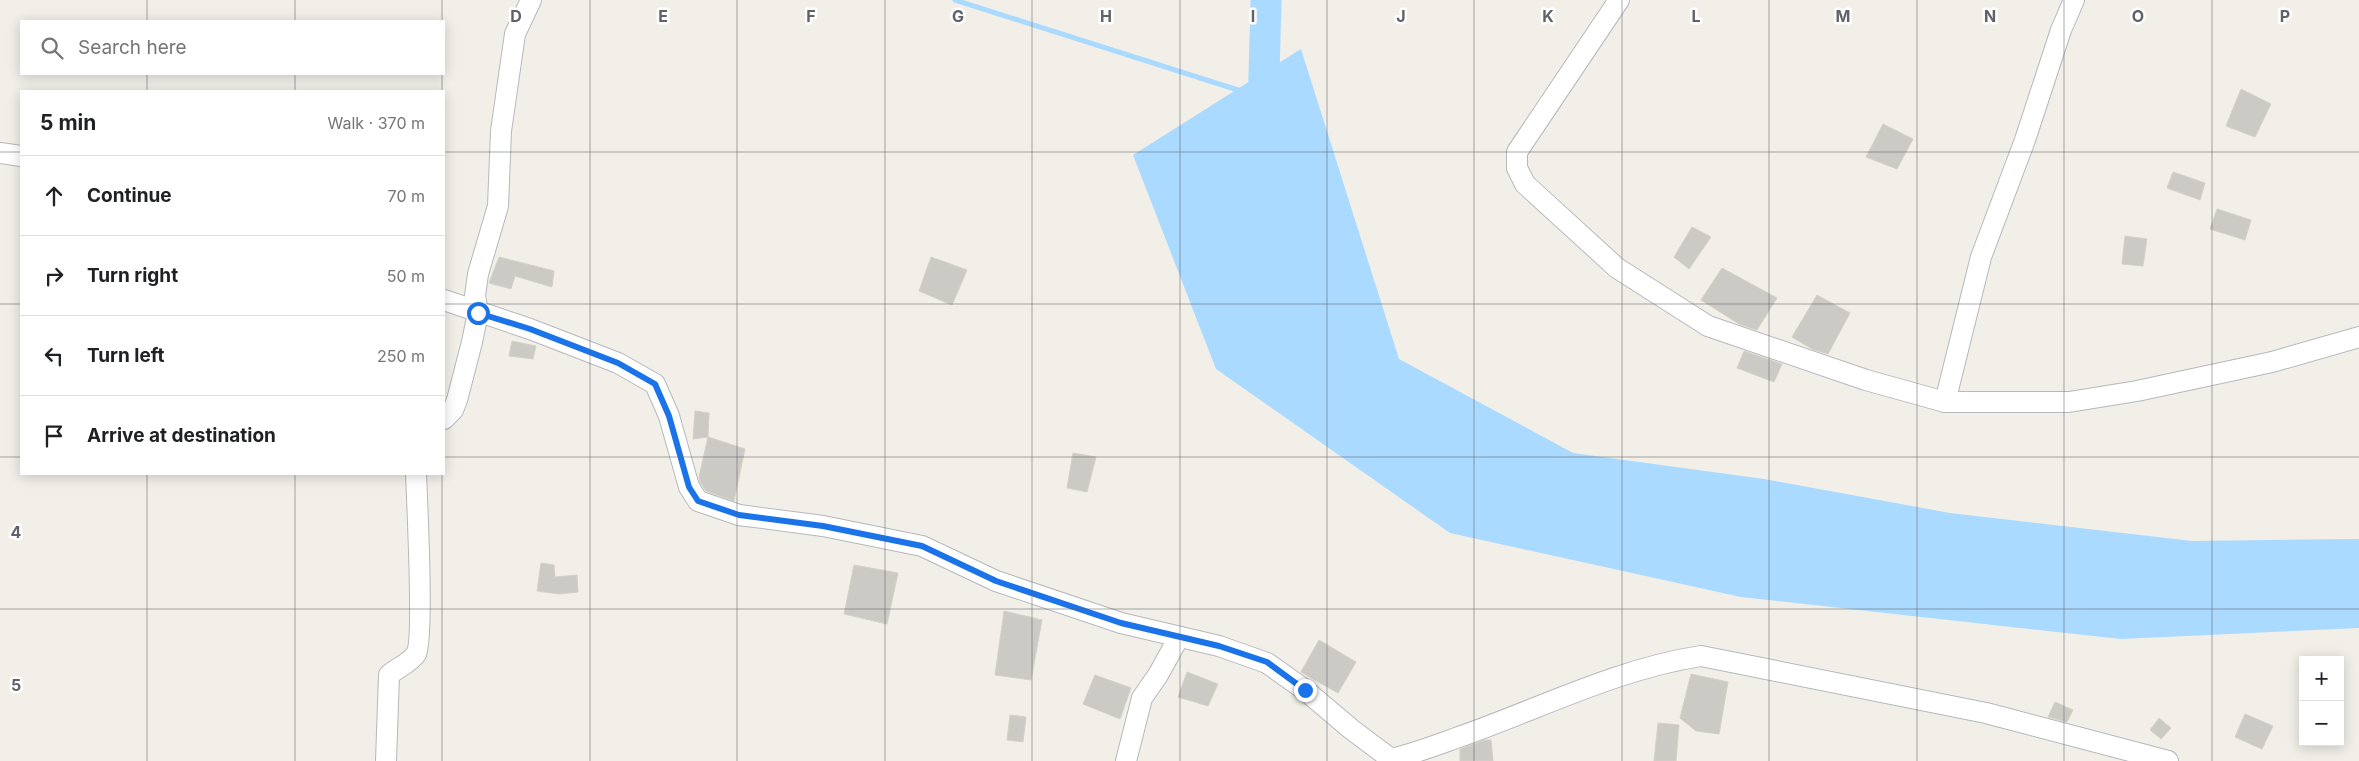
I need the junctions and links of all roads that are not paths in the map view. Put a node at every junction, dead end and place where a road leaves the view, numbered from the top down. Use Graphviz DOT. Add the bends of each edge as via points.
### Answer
graph roads {
  1 [pos="531,0"];
  2 [pos="1619,0"];
  3 [pos="2074,0"];
  4 [pos="0,152"];
  5 [pos="20,156"];
  6 [pos="445,300"];
  7 [pos="478,313"];
  8 [pos="2359,337"];
  9 [pos="1945,402"];
  10 [pos="445,418"];
  11 [pos="416,475"];
  12 [pos="1179,637"];
  13 [pos="1130,759"];
  14 [pos="1391,760"];
  15 [pos="386,761"];
  16 [pos="2168,761"];
  1 -- 7 [label="street" via="515,34 501,131 498,206 478,274 475,296"];
  2 -- 9 [label="street" via="1517,152 1517,168 1525,184 1616,268 1708,326 1866,380"];
  3 -- 9 [label="street" via="1981,257"];
  4 -- 5 [label="street"];
  6 -- 7 [label="street"];
  7 -- 10 [label="street" via="457,400"];
  7 -- 12 [label="street" via="618,363 655,384 669,416 689,487 698,501 739,515 823,526 922,546 996,581 1121,623"];
  8 -- 9 [label="street" via="2272,362 2078,401"];
  11 -- 15 [label="street" via="417,652 389,675"];
  12 -- 13 [label="street" via="1142,698"];
  12 -- 14 [label="street" via="1267,662"];
  14 -- 16 [label="street" via="1624,675 1666,661 1701,656 1986,713"];
}
